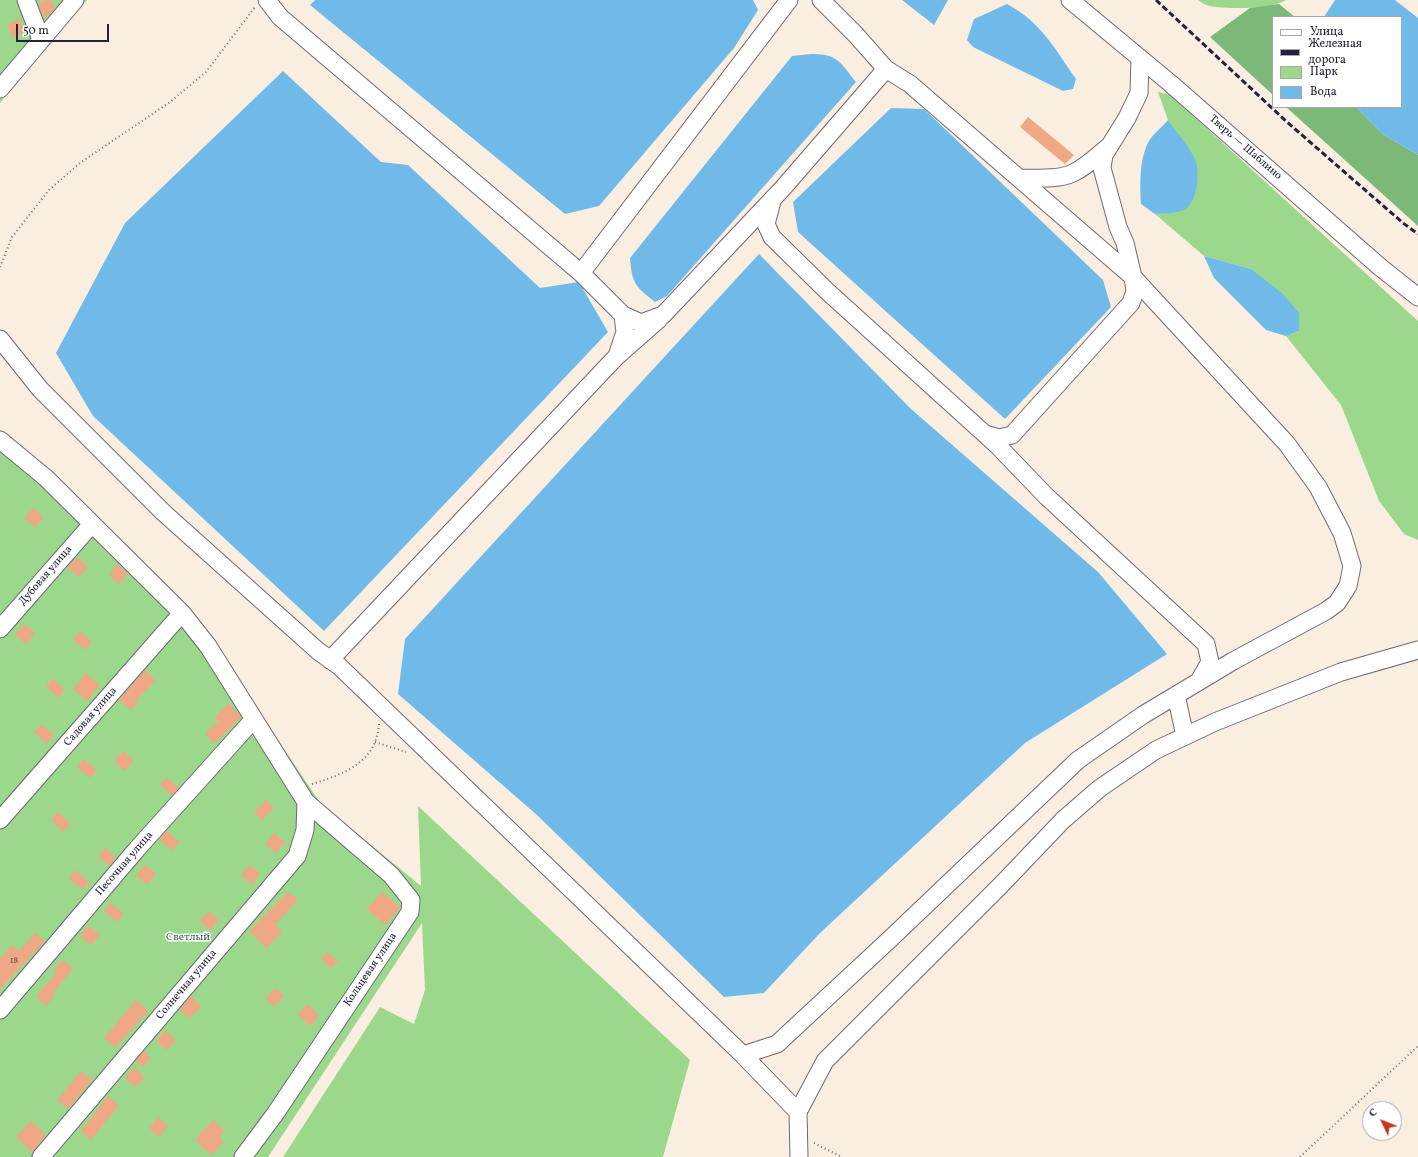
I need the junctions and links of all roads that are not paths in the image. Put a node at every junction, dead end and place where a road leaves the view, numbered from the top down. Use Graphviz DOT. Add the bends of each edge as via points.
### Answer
graph roads {
  1 [pos="26,0"];
  2 [pos="75,0"];
  3 [pos="789,0"];
  4 [pos="821,0"];
  5 [pos="1070,0"];
  6 [pos="262,3"];
  7 [pos="41,38"];
  8 [pos="1140,58"];
  9 [pos="886,69"];
  10 [pos="0,89"];
  11 [pos="1111,144"];
  12 [pos="1020,178"];
  13 [pos="772,198"];
  14 [pos="736,236"];
  15 [pos="772,237"];
  16 [pos="581,273"];
  17 [pos="1133,276"];
  18 [pos="1418,298"];
  19 [pos="623,315"];
  20 [pos="663,315"];
  21 [pos="0,339"];
  22 [pos="617,356"];
  23 [pos="985,434"];
  24 [pos="1012,435"];
  25 [pos="0,440"];
  26 [pos="1016,464"];
  27 [pos="92,524"];
  28 [pos="182,613"];
  29 [pos="0,628"];
  30 [pos="1418,650"];
  31 [pos="330,660"];
  32 [pos="1199,681"];
  33 [pos="1176,696"];
  34 [pos="253,720"];
  35 [pos="1185,736"];
  36 [pos="302,795"];
  37 [pos="0,820"];
  38 [pos="0,1010"];
  39 [pos="743,1055"];
  40 [pos="798,1112"];
  41 [pos="41,1157"];
  42 [pos="243,1157"];
  43 [pos="799,1157"];
  1 -- 7 [label="street"];
  2 -- 7 [label="street"];
  3 -- 16 [label="street"];
  4 -- 9 [label="street"];
  5 -- 8 [label="street, Тверь — Шаблино"];
  6 -- 16 [label="street"];
  7 -- 10 [label="street"];
  8 -- 11 [label="street" via="1138,93"];
  8 -- 18 [label="street, Тверь — Шаблино"];
  9 -- 12 [label="street" via="910,84"];
  9 -- 13 [label="street"];
  11 -- 12 [label="street" via="1087,165 1072,174 1047,178"];
  11 -- 17 [label="street" via="1104,155 1102,168"];
  12 -- 17 [label="street"];
  13 -- 14 [label="street"];
  13 -- 15 [label="street" via="766,224"];
  14 -- 15 [label="street" via="757,232"];
  14 -- 20 [label="street"];
  15 -- 23 [label="street" via="828,292"];
  16 -- 19 [label="street"];
  17 -- 24 [label="street" via="1135,291 1131,303"];
  17 -- 32 [label="street" via="1287,444 1318,487 1342,533 1352,566 1348,586 1337,603 1326,612"];
  19 -- 20 [label="street" via="641,323"];
  19 -- 22 [label="street" via="625,332"];
  20 -- 22 [label="street"];
  21 -- 31 [label="street" via="40,389 164,513"];
  22 -- 31 [label="street"];
  23 -- 24 [label="street" via="999,438"];
  23 -- 26 [label="street"];
  24 -- 26 [label="street" via="1011,449"];
  25 -- 27 [label="street, Кольцевая улица" via="46,478"];
  26 -- 32 [label="street" via="1052,501 1206,644 1210,662"];
  27 -- 28 [label="street, Кольцевая улица"];
  27 -- 29 [label="street, Дубовая улица"];
  28 -- 34 [label="street, Кольцевая улица" via="208,646"];
  28 -- 37 [label="street, Садовая улица"];
  30 -- 35 [label="street" via="1341,672"];
  31 -- 39 [label="street"];
  32 -- 33 [label="street"];
  33 -- 35 [label="street"];
  33 -- 39 [label="street" via="1143,715 1078,760 777,1044"];
  34 -- 36 [label="street, Кольцевая улица"];
  34 -- 38 [label="street, Песочная улица" via="137,849"];
  35 -- 40 [label="street" via="1156,750 1100,788 1063,820 825,1061"];
  36 -- 41 [label="street, Солнечная улица" via="305,830 297,856"];
  36 -- 42 [label="street, Кольцевая улица" via="391,875 411,900 410,912 275,1114"];
  39 -- 40 [label="street"];
  40 -- 43 [label="street"];
}
